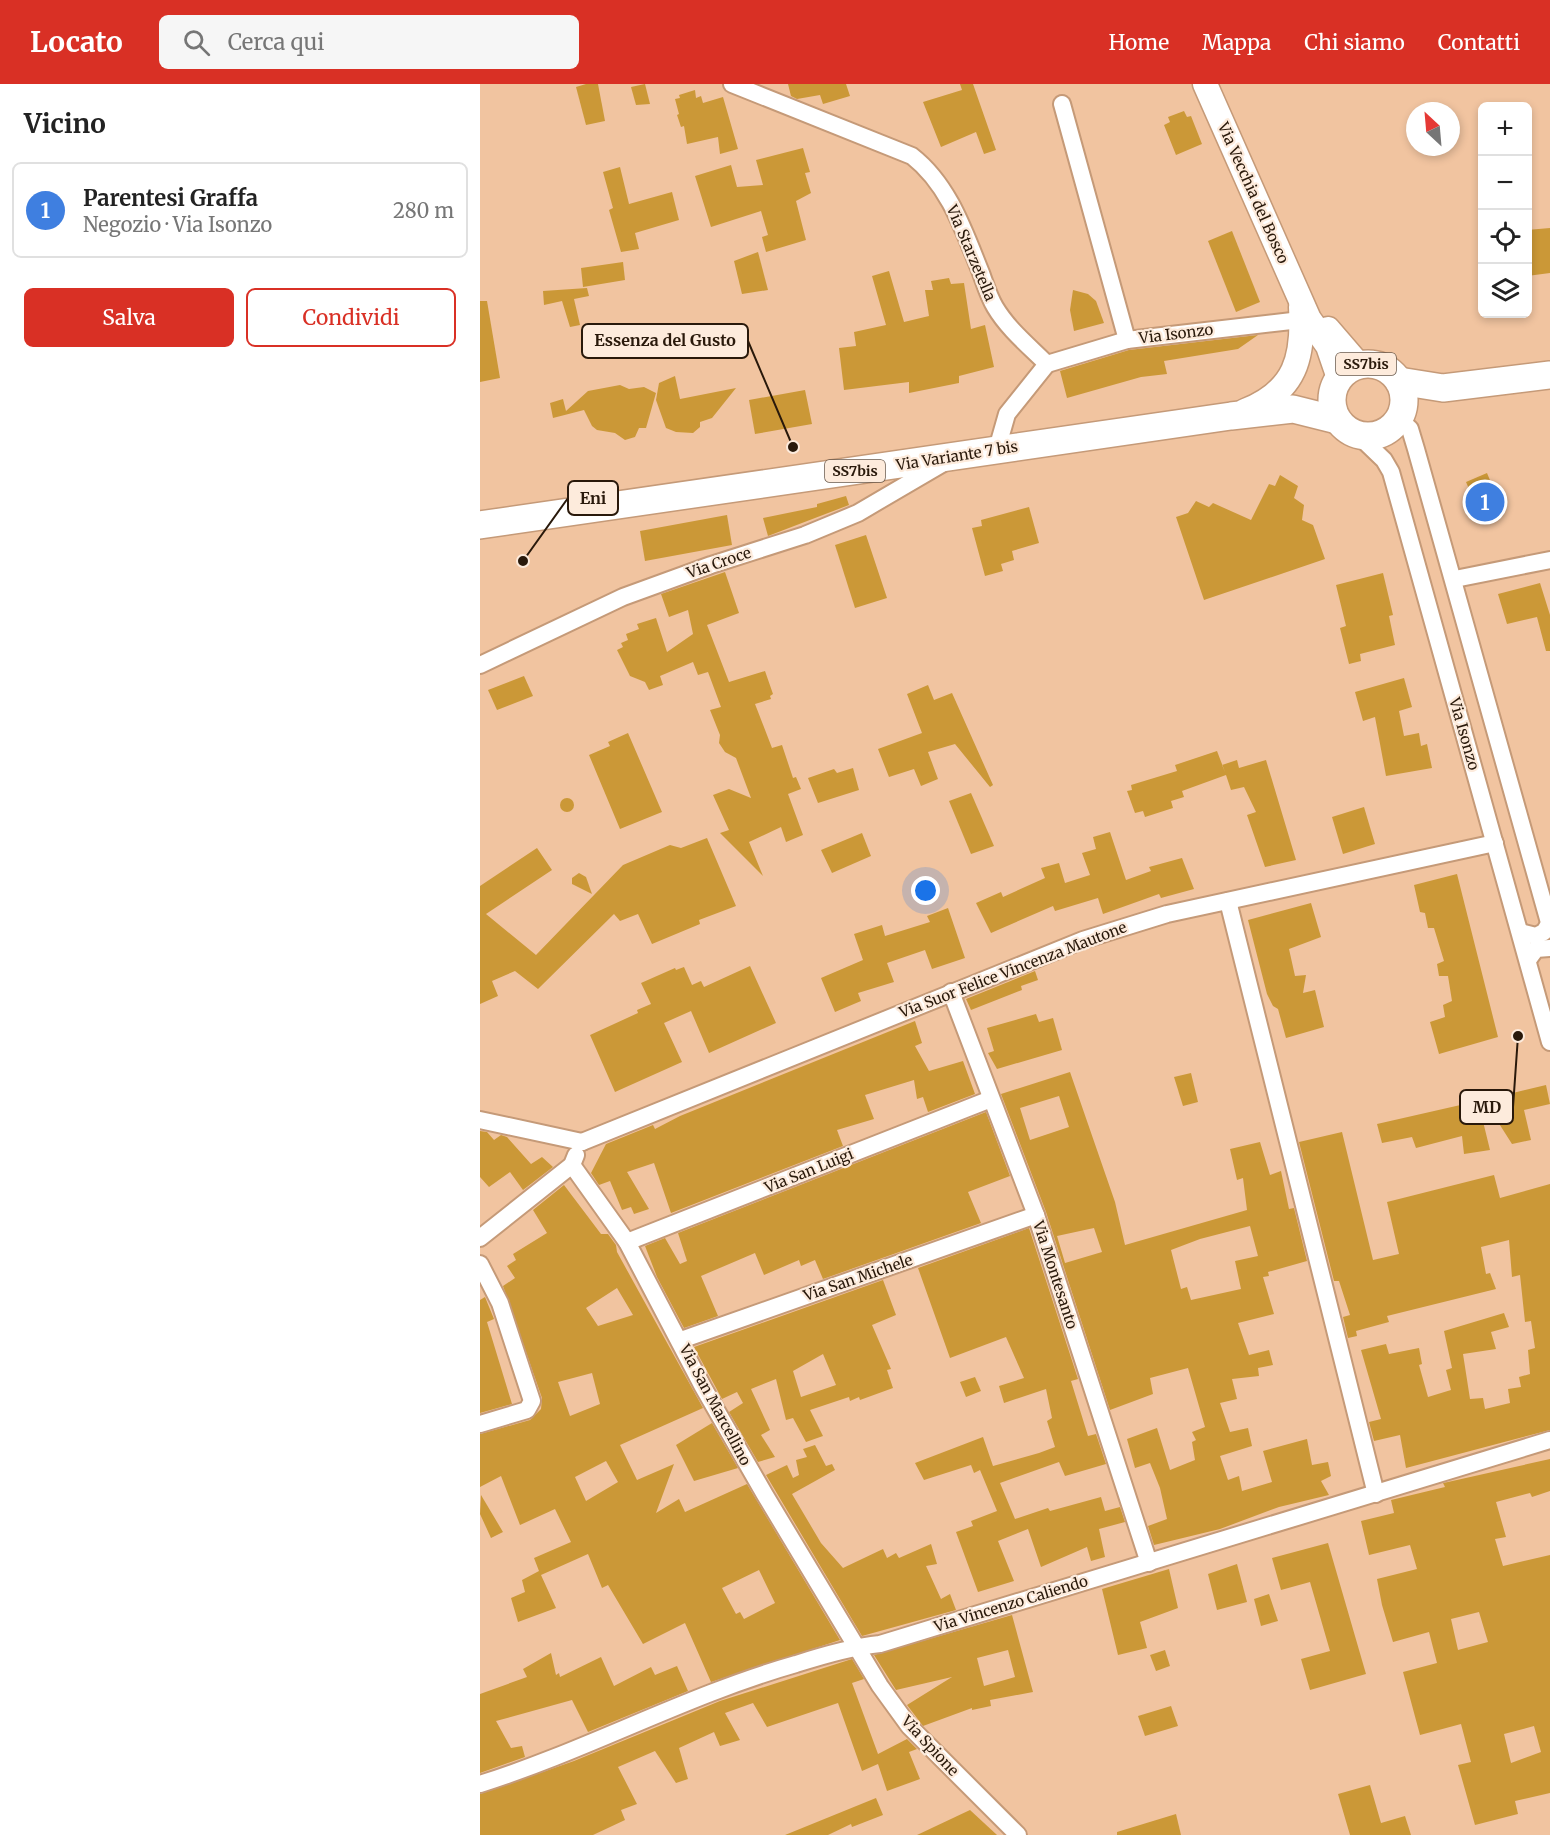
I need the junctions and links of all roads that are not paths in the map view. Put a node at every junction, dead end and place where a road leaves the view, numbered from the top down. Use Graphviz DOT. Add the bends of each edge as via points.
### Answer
graph roads {
  1 [pos="732,84"];
  2 [pos="1205,84"];
  3 [pos="1062,104"];
  4 [pos="1304,313"];
  5 [pos="1127,340"];
  6 [pos="1047,364"];
  7 [pos="1345,375"];
  8 [pos="1550,375"];
  9 [pos="1399,381"];
  10 [pos="1443,388"];
  11 [pos="1293,410"];
  12 [pos="1402,414"];
  13 [pos="1231,416"];
  14 [pos="1348,428"];
  15 [pos="997,449"];
  16 [pos="955,457"];
  17 [pos="480,525"];
  18 [pos="1550,560"];
  19 [pos="1455,579"];
  20 [pos="480,665"];
  21 [pos="1496,843"];
  22 [pos="1228,902"];
  23 [pos="1550,925"];
  24 [pos="1520,932"];
  25 [pos="1550,948"];
  26 [pos="1528,960"];
  27 [pos="951,992"];
  28 [pos="1550,1042"];
  29 [pos="992,1099"];
  30 [pos="480,1120"];
  31 [pos="582,1142"];
  32 [pos="572,1165"];
  33 [pos="1036,1215"];
  34 [pos="480,1238"];
  35 [pos="627,1242"];
  36 [pos="480,1264"];
  37 [pos="681,1340"];
  38 [pos="480,1424"];
  39 [pos="1550,1440"];
  40 [pos="1376,1494"];
  41 [pos="1149,1563"];
  42 [pos="857,1646"];
  43 [pos="480,1784"];
  44 [pos="1018,1835"];
  1 -- 6 [label="street, Via Starzetella" via="912,156 924,166 946,193 993,305"];
  2 -- 4 [label="main road, Via Vecchia del Bosco"];
  3 -- 5 [label="street"];
  4 -- 5 [label="street, Via Isonzo"];
  4 -- 7 [label="main road, Via Vecchia del Bosco"];
  4 -- 13 [label="main road" via="1298,360 1281,389 1265,403"];
  5 -- 6 [label="street, Via Isonzo"];
  6 -- 15 [label="street" via="1007,414"];
  7 -- 9 [label="main road, SS7bis" via="1382,366"];
  7 -- 11 [label="main road, Via Variante 7 bis / SS7bis"];
  7 -- 14 [label="main road, SS7bis" via="1332,404"];
  8 -- 10 [label="main road, SS7bis"];
  9 -- 10 [label="main road, SS7bis"];
  9 -- 12 [label="main road, SS7bis" via="1406,401"];
  10 -- 12 [label="main road, SS7bis"];
  11 -- 13 [label="main road, Via Variante 7 bis / SS7bis"];
  11 -- 14 [label="main road, Via Variante 7 bis / SS7bis"];
  12 -- 14 [label="main road, SS7bis" via="1382,434"];
  12 -- 19 [label="street" via="1410,429"];
  13 -- 15 [label="main road, Via Variante 7 bis / SS7bis"];
  14 -- 21 [label="street, Via Isonzo" via="1391,471"];
  15 -- 16 [label="main road, Via Variante 7 bis / SS7bis"];
  16 -- 17 [label="main road, Via Variante 7 bis / SS7bis"];
  16 -- 20 [label="street, Via Croce" via="858,513 624,597"];
  18 -- 19 [label="street"];
  19 -- 23 [label="street"];
  21 -- 22 [label="street, Via Suor Felice Vincenza Mautone"];
  21 -- 24 [label="street, Via Isonzo"];
  22 -- 27 [label="street, Via Suor Felice Vincenza Mautone" via="1167,914 1083,940"];
  22 -- 40 [label="street"];
  23 -- 24 [label="street" via="1536,936"];
  24 -- 26 [label="street, Via Isonzo"];
  25 -- 26 [label="street" via="1536,949"];
  26 -- 28 [label="street, Via Isonzo"];
  27 -- 29 [label="street, Via Montesanto"];
  27 -- 31 [label="street, Via Suor Felice Vincenza Mautone"];
  29 -- 33 [label="street, Via Montesanto"];
  29 -- 35 [label="street, Via San Luigi"];
  30 -- 31 [label="street"];
  31 -- 32 [label="street"];
  32 -- 34 [label="street"];
  32 -- 35 [label="street, Via San Marcellino"];
  33 -- 37 [label="street, Via San Michele"];
  33 -- 41 [label="street, Via Montesanto"];
  35 -- 37 [label="street, Via San Marcellino"];
  36 -- 38 [label="street" via="500,1303 532,1401 526,1410"];
  37 -- 42 [label="street, Via San Marcellino" via="765,1495"];
  39 -- 40 [label="street, Via Vincenzo Caliendo"];
  40 -- 41 [label="street, Via Vincenzo Caliendo"];
  41 -- 42 [label="street, Via Vincenzo Caliendo" via="880,1644"];
  42 -- 43 [label="street, Via Vincenzo Caliendo" via="728,1684 540,1765"];
  42 -- 44 [label="street, Via Spione" via="909,1726"];
}
